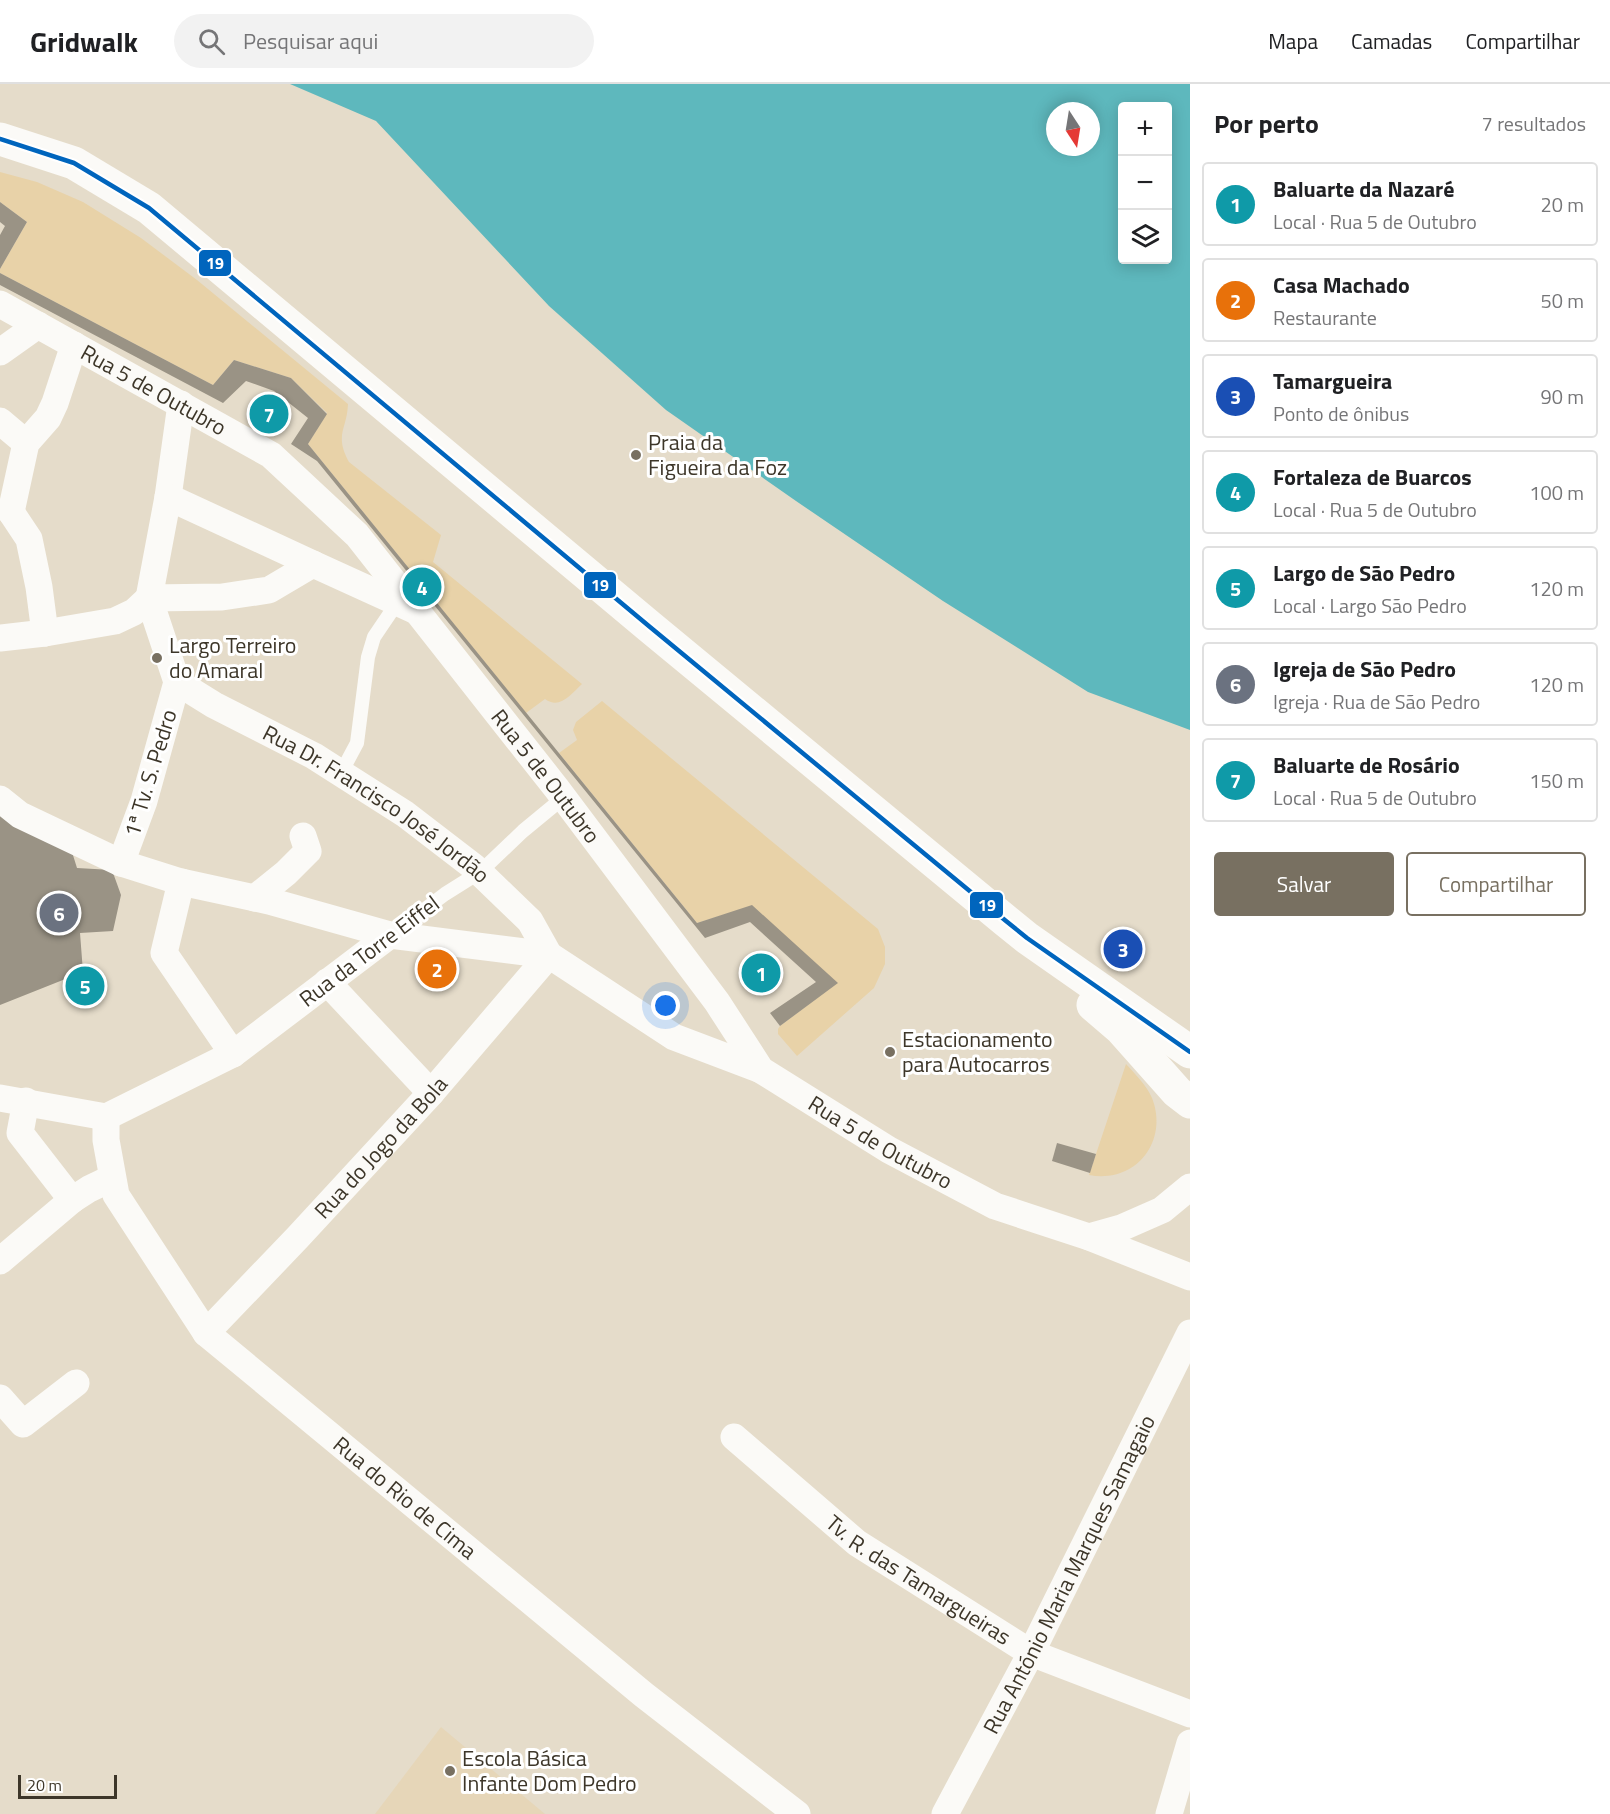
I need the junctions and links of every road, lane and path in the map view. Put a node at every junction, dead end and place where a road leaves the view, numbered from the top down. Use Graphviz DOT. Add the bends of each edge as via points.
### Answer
graph roads {
  1 [pos="0,139"];
  2 [pos="0,304"];
  3 [pos="38,325"];
  4 [pos="74,345"];
  5 [pos="0,352"];
  6 [pos="181,404"];
  7 [pos="0,421"];
  8 [pos="26,443"];
  9 [pos="168,497"];
  10 [pos="5,513"];
  11 [pos="313,564"];
  12 [pos="149,598"];
  13 [pos="408,608"];
  14 [pos="45,633"];
  15 [pos="0,638"];
  16 [pos="177,682"];
  17 [pos="341,773"];
  18 [pos="563,798"];
  19 [pos="0,799"];
  20 [pos="303,836"];
  21 [pos="121,863"];
  22 [pos="480,872"];
  23 [pos="182,882"];
  24 [pos="255,898"];
  25 [pos="390,935"];
  26 [pos="1027,938"];
  27 [pos="549,955"];
  28 [pos="327,982"];
  29 [pos="1190,1052"];
  30 [pos="233,1054"];
  31 [pos="762,1070"];
  32 [pos="431,1093"];
  33 [pos="0,1098"];
  34 [pos="26,1101"];
  35 [pos="1186,1105"];
  36 [pos="106,1117"];
  37 [pos="112,1178"];
  38 [pos="1190,1186"];
  39 [pos="72,1200"];
  40 [pos="1089,1237"];
  41 [pos="0,1261"];
  42 [pos="1190,1277"];
  43 [pos="206,1333"];
  44 [pos="1190,1333"];
  45 [pos="76,1383"];
  46 [pos="0,1398"];
  47 [pos="734,1437"];
  48 [pos="1031,1653"];
  49 [pos="1190,1714"];
  50 [pos="1190,1743"];
  51 [pos="796,1814"];
  52 [pos="945,1814"];
  53 [pos="1169,1814"];
  1 -- 26 [label="street" via="74,163 149,208"];
  2 -- 3 [label="street, Rua 5 de Outubro"];
  3 -- 4 [label="street, Rua 5 de Outubro"];
  3 -- 5 [label="street"];
  4 -- 6 [label="street, Rua 5 de Outubro"];
  4 -- 8 [label="street" via="48,418"];
  6 -- 9 [label="street"];
  6 -- 13 [label="street, Rua 5 de Outubro" via="271,455 357,535"];
  7 -- 8 [label="street"];
  8 -- 10 [label="street"];
  9 -- 11 [label="street"];
  9 -- 12 [label="street"];
  10 -- 14 [label="street" via="28,539"];
  11 -- 12 [label="street" via="269,591 222,597"];
  11 -- 13 [label="street"];
  12 -- 14 [label="street" via="134,612 115,621"];
  12 -- 16 [label="street"];
  13 -- 17 [label="lane" via="374,637 357,743"];
  13 -- 18 [label="street, Rua 5 de Outubro"];
  14 -- 15 [label="street"];
  16 -- 17 [label="street, Rua Dr. Francisco José Jordão"];
  16 -- 21 [label="street, 1ª Tv. S. Pedro" via="144,801"];
  17 -- 22 [label="street, Rua Dr. Francisco José Jordão" via="405,814"];
  18 -- 22 [label="lane, Rua da Torre Eiffel"];
  18 -- 31 [label="street, Rua 5 de Outubro" via="717,1002"];
  19 -- 21 [label="street" via="20,815"];
  20 -- 24 [label="street" via="308,851"];
  21 -- 23 [label="street"];
  22 -- 25 [label="lane, Rua da Torre Eiffel"];
  22 -- 27 [label="street, Rua Dr. Francisco José Jordão" via="530,921"];
  23 -- 24 [label="street"];
  23 -- 30 [label="street" via="164,953"];
  24 -- 25 [label="street"];
  25 -- 27 [label="street"];
  25 -- 28 [label="street, Rua da Torre Eiffel"];
  26 -- 29 [label="street"];
  26 -- 35 [label="street" via="1050,968 1121,1029"];
  27 -- 31 [label="street" via="674,1037"];
  27 -- 32 [label="street, Rua do Jogo da Bola"];
  28 -- 30 [label="street, Rua da Torre Eiffel"];
  28 -- 32 [label="street"];
  30 -- 36 [label="street, Rua da Torre Eiffel"];
  31 -- 40 [label="street, Rua 5 de Outubro" via="889,1150 995,1206"];
  32 -- 43 [label="street, Rua do Jogo da Bola"];
  33 -- 34 [label="street"];
  34 -- 36 [label="street"];
  34 -- 39 [label="street" via="20,1133"];
  36 -- 37 [label="street, Rua do Rio de Cima"];
  37 -- 39 [label="street"];
  37 -- 43 [label="street, Rua do Rio de Cima" via="116,1195"];
  38 -- 40 [label="street" via="1162,1210"];
  39 -- 41 [label="street"];
  40 -- 42 [label="street, Rua 5 de Outubro"];
  43 -- 51 [label="street, Rua do Rio de Cima" via="644,1695"];
  44 -- 48 [label="street, Rua António Maria Marques Samagaio"];
  45 -- 46 [label="street" via="24,1424"];
  47 -- 48 [label="street, Tv. R. das Tamargueiras" via="857,1543"];
  48 -- 49 [label="street, Tv. R. das Tamargueiras"];
  48 -- 52 [label="street, Rua António Maria Marques Samagaio"];
  50 -- 53 [label="street"];
}
